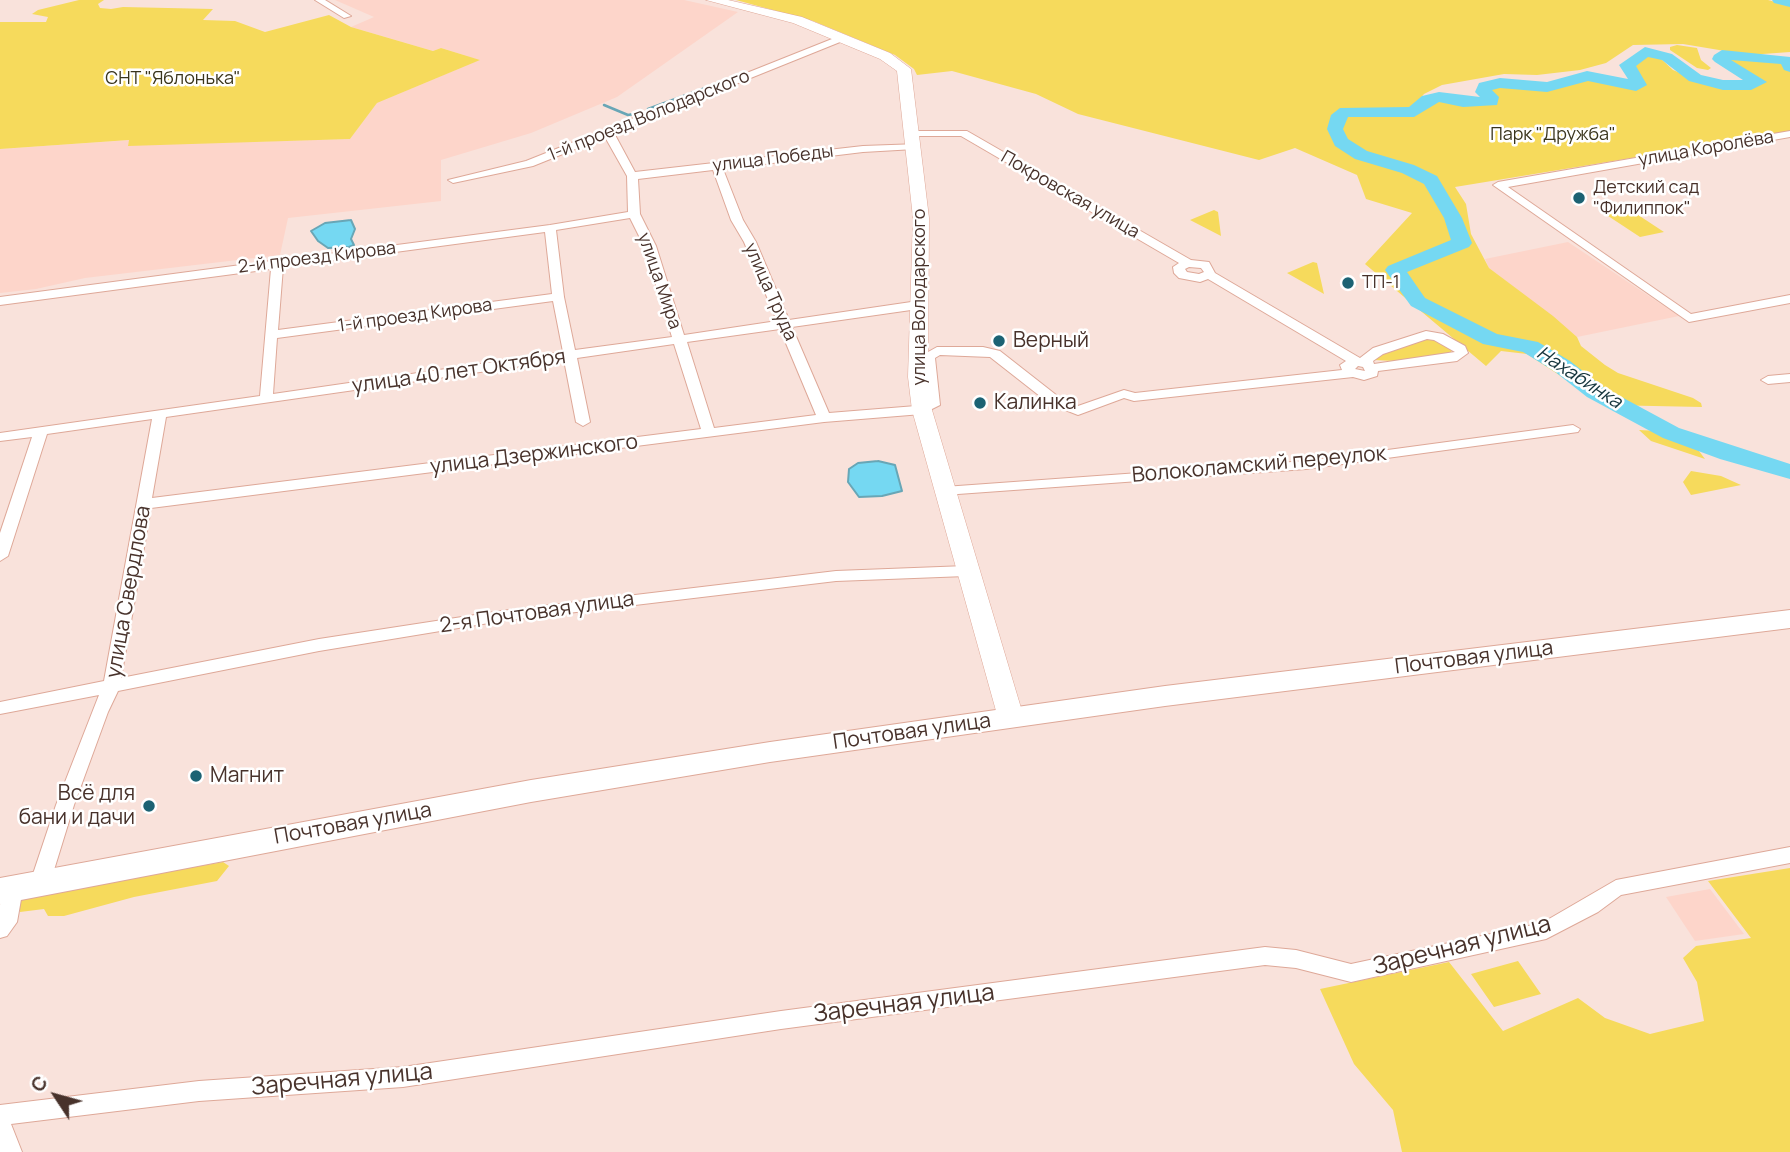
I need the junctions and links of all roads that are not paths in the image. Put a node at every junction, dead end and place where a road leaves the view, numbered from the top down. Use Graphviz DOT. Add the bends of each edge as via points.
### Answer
graph roads {
  1 [pos="319,0"];
  2 [pos="712,0"];
  3 [pos="347,16"];
  4 [pos="842,38"];
  5 [pos="608,132"];
  6 [pos="1790,134"];
  7 [pos="914,140"];
  8 [pos="717,166"];
  9 [pos="632,176"];
  10 [pos="453,180"];
  11 [pos="634,214"];
  12 [pos="550,228"];
  13 [pos="277,262"];
  14 [pos="558,297"];
  15 [pos="1790,299"];
  16 [pos="0,301"];
  17 [pos="918,305"];
  18 [pos="786,326"];
  19 [pos="272,335"];
  20 [pos="679,340"];
  21 [pos="570,356"];
  22 [pos="1358,366"];
  23 [pos="1790,378"];
  24 [pos="1768,380"];
  25 [pos="266,400"];
  26 [pos="922,408"];
  27 [pos="160,414"];
  28 [pos="824,418"];
  29 [pos="583,422"];
  30 [pos="1573,429"];
  31 [pos="41,431"];
  32 [pos="709,433"];
  33 [pos="0,437"];
  34 [pos="944,491"];
  35 [pos="145,504"];
  36 [pos="8,505"];
  37 [pos="0,556"];
  38 [pos="966,571"];
  39 [pos="1790,607"];
  40 [pos="1790,619"];
  41 [pos="111,688"];
  42 [pos="0,708"];
  43 [pos="1009,711"];
  44 [pos="1790,855"];
  45 [pos="20,881"];
  46 [pos="0,930"];
  47 [pos="0,1115"];
  48 [pos="0,1125"];
  49 [pos="11,1152"];
  1 -- 3 [label="street"];
  2 -- 4 [label="street, улица Володарского" via="785,17"];
  4 -- 5 [label="street, 1-й проезд Володарского"];
  4 -- 7 [label="street, улица Володарского" via="904,69"];
  5 -- 9 [label="street, улица Мира"];
  5 -- 10 [label="street, 1-й проезд Володарского" via="529,164"];
  6 -- 15 [label="street, улица Королёва" via="1498,185 1689,318"];
  7 -- 8 [label="street, улица Победы"];
  7 -- 17 [label="street, улица Володарского" via="921,218"];
  7 -- 22 [label="street, Покровская улица" via="957,133 1183,265 1205,265 1210,271 1204,276"];
  8 -- 9 [label="street, улица Победы"];
  8 -- 18 [label="street, улица Труда"];
  9 -- 11 [label="street, улица Мира"];
  11 -- 12 [label="street, 2-й проезд Кирова"];
  11 -- 20 [label="street, улица Мира" via="650,246"];
  12 -- 13 [label="street, 2-й проезд Кирова"];
  12 -- 14 [label="street"];
  13 -- 16 [label="street, 2-й проезд Кирова"];
  13 -- 19 [label="street"];
  14 -- 19 [label="street, 1-й проезд Кирова"];
  14 -- 21 [label="street"];
  17 -- 18 [label="street, улица 40 лет Октября"];
  17 -- 26 [label="street, улица Володарского"];
  18 -- 20 [label="street, улица 40 лет Октября"];
  18 -- 28 [label="street, улица Труда"];
  19 -- 25 [label="street"];
  20 -- 21 [label="street, улица 40 лет Октября"];
  20 -- 32 [label="street, улица Мира"];
  21 -- 25 [label="street, улица 40 лет Октября"];
  21 -- 29 [label="street"];
  22 -- 22 [label="street" via="1457,357 1462,353 1438,337 1426,335 1378,351"];
  22 -- 26 [label="street" via="1134,397 1124,394 1077,411 1055,401 995,354 937,351 928,356 933,405"];
  23 -- 24 [label="street"];
  25 -- 27 [label="street, улица 40 лет Октября"];
  26 -- 28 [label="street, улица Дзержинского"];
  26 -- 34 [label="street, улица Володарского"];
  27 -- 31 [label="street, улица 40 лет Октября"];
  27 -- 35 [label="street, улица Свердлова"];
  28 -- 32 [label="street, улица Дзержинского"];
  30 -- 34 [label="street, Волоколамский переулок" via="1306,465"];
  31 -- 33 [label="street, улица 40 лет Октября"];
  31 -- 36 [label="street"];
  32 -- 35 [label="street, улица Дзержинского"];
  34 -- 38 [label="street, улица Володарского"];
  35 -- 41 [label="street, улица Свердлова"];
  36 -- 37 [label="street"];
  38 -- 41 [label="street, 2-я Почтовая улица" via="836,576 501,616 318,645"];
  38 -- 43 [label="street, улица Володарского"];
  39 -- 43 [label="main road, Почтовая улица"];
  40 -- 43 [label="main road, Почтовая улица" via="1179,695"];
  41 -- 42 [label="street, 2-я Почтовая улица"];
  41 -- 45 [label="street, улица Свердлова"];
  43 -- 45 [label="main road, Почтовая улица" via="909,717 532,778"];
  44 -- 47 [label="street, Заречная улица" via="1616,888 1546,930 1351,973 1296,958 1265,956 781,1020 403,1077 199,1091"];
  45 -- 46 [label="street, улица Свердлова"];
  48 -- 49 [label="street"];
}
